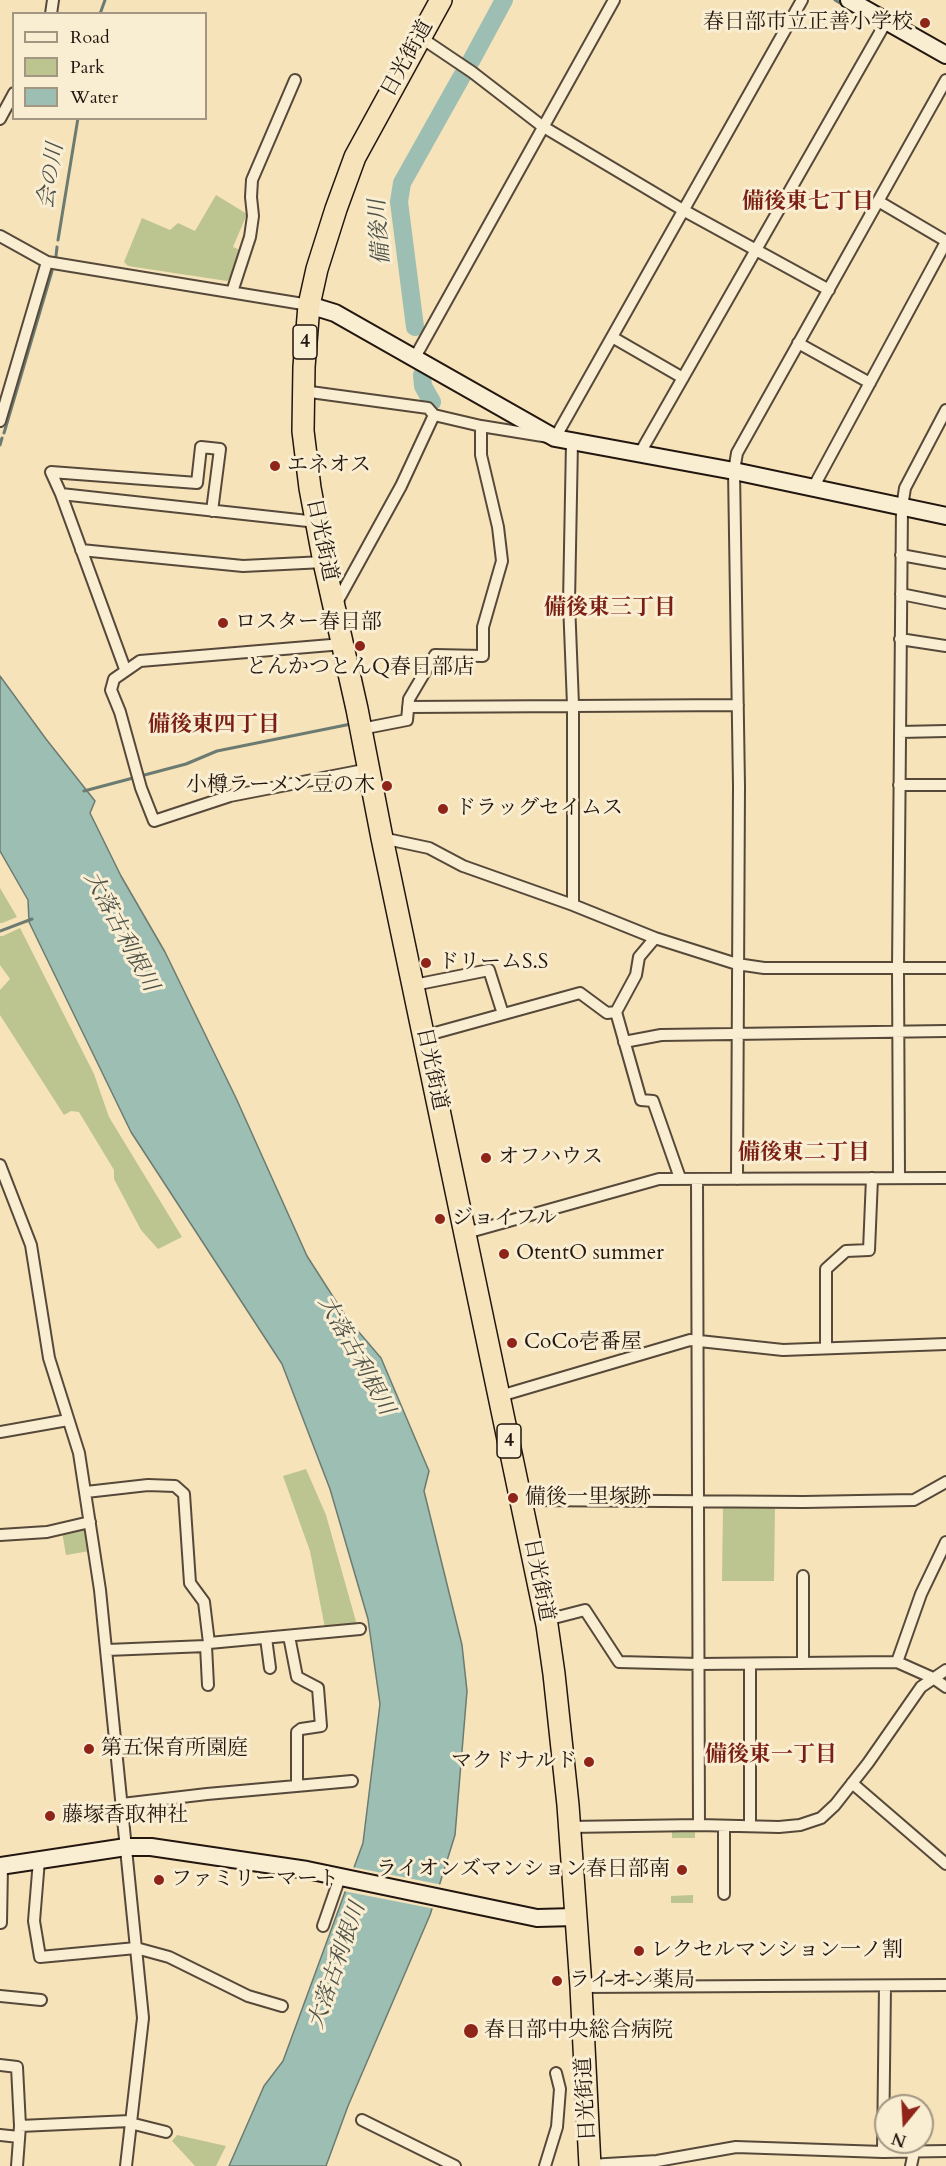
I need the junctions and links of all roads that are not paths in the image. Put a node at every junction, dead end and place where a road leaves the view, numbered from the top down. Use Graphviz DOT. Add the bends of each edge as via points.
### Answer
graph roads {
  1 [pos="441,0"];
  2 [pos="614,0"];
  3 [pos="802,0"];
  4 [pos="849,0"];
  5 [pos="886,22"];
  6 [pos="420,37"];
  7 [pos="946,55"];
  8 [pos="295,80"];
  9 [pos="946,80"];
  10 [pos="12,97"];
  11 [pos="0,119"];
  12 [pos="542,126"];
  13 [pos="878,201"];
  14 [pos="683,210"];
  15 [pos="0,236"];
  16 [pos="946,241"];
  17 [pos="756,250"];
  18 [pos="53,263"];
  19 [pos="829,290"];
  20 [pos="232,292"];
  21 [pos="309,305"];
  22 [pos="612,337"];
  23 [pos="798,343"];
  24 [pos="414,358"];
  25 [pos="683,378"];
  26 [pos="870,383"];
  27 [pos="303,392"];
  28 [pos="946,410"];
  29 [pos="434,415"];
  30 [pos="0,421"];
  31 [pos="942,425"];
  32 [pos="481,426"];
  33 [pos="563,440"];
  34 [pos="640,453"];
  35 [pos="734,471"];
  36 [pos="197,483"];
  37 [pos="215,486"];
  38 [pos="813,488"];
  39 [pos="61,494"];
  40 [pos="902,507"];
  41 [pos="212,511"];
  42 [pos="946,516"];
  43 [pos="317,522"];
  44 [pos="81,550"];
  45 [pos="901,555"];
  46 [pos="324,562"];
  47 [pos="946,563"];
  48 [pos="901,594"];
  49 [pos="946,603"];
  50 [pos="335,607"];
  51 [pos="900,639"];
  52 [pos="343,644"];
  53 [pos="946,646"];
  54 [pos="125,669"];
  55 [pos="573,705"];
  56 [pos="738,705"];
  57 [pos="408,707"];
  58 [pos="360,721"];
  59 [pos="946,730"];
  60 [pos="900,732"];
  61 [pos="369,769"];
  62 [pos="946,784"];
  63 [pos="899,785"];
  64 [pos="382,838"];
  65 [pos="573,905"];
  66 [pos="655,938"];
  67 [pos="736,964"];
  68 [pos="946,968"];
  69 [pos="898,969"];
  70 [pos="414,985"];
  71 [pos="616,1012"];
  72 [pos="503,1014"];
  73 [pos="946,1031"];
  74 [pos="898,1032"];
  75 [pos="737,1033"];
  76 [pos="424,1036"];
  77 [pos="624,1042"];
  78 [pos="0,1165"];
  79 [pos="680,1178"];
  80 [pos="872,1178"];
  81 [pos="899,1178"];
  82 [pos="946,1178"];
  83 [pos="698,1179"];
  84 [pos="737,1179"];
  85 [pos="6,1193"];
  86 [pos="466,1233"];
  87 [pos="696,1340"];
  88 [pos="946,1344"];
  89 [pos="826,1347"];
  90 [pos="500,1396"];
  91 [pos="68,1420"];
  92 [pos="0,1432"];
  93 [pos="946,1482"];
  94 [pos="86,1492"];
  95 [pos="522,1500"];
  96 [pos="698,1501"];
  97 [pos="90,1522"];
  98 [pos="0,1535"];
  99 [pos="946,1542"];
  100 [pos="803,1576"];
  101 [pos="546,1620"];
  102 [pos="360,1629"];
  103 [pos="289,1636"];
  104 [pos="266,1638"];
  105 [pos="207,1645"];
  106 [pos="107,1650"];
  107 [pos="897,1662"];
  108 [pos="803,1663"];
  109 [pos="699,1664"];
  110 [pos="750,1664"];
  111 [pos="270,1668"];
  112 [pos="946,1670"];
  113 [pos="933,1678"];
  114 [pos="208,1684"];
  115 [pos="946,1687"];
  116 [pos="171,1746"];
  117 [pos="117,1751"];
  118 [pos="352,1781"];
  119 [pos="852,1783"];
  120 [pos="297,1786"];
  121 [pos="122,1804"];
  122 [pos="699,1825"];
  123 [pos="724,1826"];
  124 [pos="750,1826"];
  125 [pos="569,1827"];
  126 [pos="126,1847"];
  127 [pos="39,1860"];
  128 [pos="946,1864"];
  129 [pos="1,1866"];
  130 [pos="340,1877"];
  131 [pos="724,1894"];
  132 [pos="575,1917"];
  133 [pos="1,1923"];
  134 [pos="323,1926"];
  135 [pos="136,1948"];
  136 [pos="946,1985"];
  137 [pos="885,1986"];
  138 [pos="581,1987"];
  139 [pos="0,1996"];
  140 [pos="41,2000"];
  141 [pos="282,2006"];
  142 [pos="0,2065"];
  143 [pos="556,2073"];
  144 [pos="884,2094"];
  145 [pos="362,2121"];
  146 [pos="130,2122"];
  147 [pos="20,2132"];
  148 [pos="166,2132"];
  149 [pos="0,2135"];
  150 [pos="874,2152"];
  151 [pos="16,2166"];
  152 [pos="126,2166"];
  153 [pos="455,2166"];
  154 [pos="545,2166"];
  155 [pos="590,2166"];
  1 -- 6 [label="highway, 日光街道 / 4"];
  2 -- 12 [label="street"];
  3 -- 14 [label="street"];
  4 -- 5 [label="street"];
  5 -- 7 [label="street"];
  5 -- 17 [label="street"];
  6 -- 12 [label="street"];
  6 -- 21 [label="highway, 日光街道 / 4" via="351,168 316,269"];
  8 -- 20 [label="street" via="252,180 250,237"];
  9 -- 13 [label="street"];
  10 -- 11 [label="street"];
  12 -- 14 [label="street"];
  12 -- 24 [label="street"];
  13 -- 16 [label="street"];
  13 -- 19 [label="street"];
  14 -- 17 [label="street"];
  14 -- 22 [label="street"];
  15 -- 18 [label="street"];
  16 -- 26 [label="street"];
  17 -- 19 [label="street"];
  17 -- 25 [label="street"];
  18 -- 20 [label="street"];
  18 -- 30 [label="street"];
  19 -- 23 [label="street"];
  20 -- 21 [label="street"];
  21 -- 24 [label="street" via="334,313"];
  21 -- 27 [label="highway, 日光街道 / 4"];
  22 -- 25 [label="street"];
  22 -- 33 [label="street"];
  23 -- 26 [label="street"];
  23 -- 35 [label="street" via="737,453"];
  24 -- 33 [label="street"];
  25 -- 34 [label="street"];
  26 -- 38 [label="street"];
  27 -- 29 [label="street" via="428,408"];
  27 -- 43 [label="highway, 日光街道 / 4" via="303,430"];
  28 -- 31 [label="street"];
  29 -- 32 [label="street"];
  29 -- 50 [label="street" via="401,486"];
  31 -- 40 [label="street" via="905,488"];
  32 -- 33 [label="street"];
  32 -- 57 [label="street" via="481,455 502,561 483,627 483,656 435,655"];
  33 -- 34 [label="street"];
  33 -- 55 [label="street"];
  34 -- 35 [label="street"];
  35 -- 38 [label="street"];
  35 -- 56 [label="street"];
  36 -- 37 [label="street"];
  36 -- 37 [label="street" via="201,447 220,449"];
  36 -- 39 [label="street" via="51,472"];
  37 -- 41 [label="street"];
  38 -- 40 [label="street"];
  39 -- 41 [label="street"];
  39 -- 44 [label="street"];
  40 -- 42 [label="street"];
  40 -- 45 [label="street"];
  41 -- 43 [label="street"];
  43 -- 46 [label="highway, 日光街道 / 4"];
  44 -- 46 [label="street" via="243,566"];
  44 -- 54 [label="street"];
  45 -- 47 [label="street"];
  45 -- 48 [label="street"];
  46 -- 50 [label="highway, 日光街道 / 4"];
  48 -- 49 [label="street"];
  48 -- 51 [label="street"];
  50 -- 52 [label="highway, 日光街道 / 4"];
  51 -- 53 [label="street"];
  51 -- 60 [label="street"];
  52 -- 54 [label="street" via="140,661"];
  52 -- 58 [label="highway, 日光街道 / 4"];
  54 -- 61 [label="street" via="114,679 111,690 154,821 230,796"];
  55 -- 56 [label="street"];
  55 -- 57 [label="street"];
  55 -- 65 [label="street"];
  56 -- 67 [label="street"];
  57 -- 58 [label="street" via="407,720"];
  58 -- 61 [label="highway, 日光街道 / 4"];
  59 -- 60 [label="street"];
  60 -- 63 [label="street"];
  61 -- 64 [label="highway, 日光街道 / 4"];
  62 -- 63 [label="street"];
  63 -- 69 [label="street"];
  64 -- 65 [label="street" via="429,848 463,866"];
  64 -- 70 [label="highway, 日光街道 / 4"];
  65 -- 66 [label="street"];
  66 -- 67 [label="street"];
  66 -- 71 [label="street" via="639,957 636,975"];
  67 -- 69 [label="street" via="764,968"];
  67 -- 75 [label="street"];
  68 -- 69 [label="street"];
  69 -- 74 [label="street"];
  70 -- 72 [label="street" via="489,970"];
  70 -- 76 [label="highway, 日光街道 / 4"];
  71 -- 72 [label="street" via="607,1013 580,993"];
  71 -- 77 [label="street"];
  72 -- 76 [label="street"];
  73 -- 74 [label="street"];
  74 -- 75 [label="street"];
  74 -- 81 [label="street"];
  75 -- 77 [label="street" via="661,1035"];
  75 -- 84 [label="street"];
  76 -- 86 [label="highway, 日光街道 / 4"];
  77 -- 79 [label="street" via="641,1100 653,1101"];
  78 -- 85 [label="street"];
  79 -- 83 [label="street"];
  79 -- 86 [label="street" via="659,1179"];
  80 -- 81 [label="street"];
  80 -- 84 [label="street"];
  80 -- 89 [label="street" via="870,1250 846,1251 826,1269"];
  81 -- 82 [label="street"];
  83 -- 84 [label="street"];
  83 -- 87 [label="street"];
  85 -- 91 [label="street" via="31,1245 49,1358"];
  86 -- 90 [label="highway, 日光街道 / 4"];
  87 -- 89 [label="street" via="783,1350"];
  87 -- 90 [label="street"];
  87 -- 96 [label="street"];
  88 -- 89 [label="street"];
  90 -- 95 [label="highway, 日光街道 / 4"];
  91 -- 92 [label="street"];
  91 -- 94 [label="street"];
  93 -- 96 [label="street" via="914,1500"];
  94 -- 97 [label="street"];
  94 -- 105 [label="street" via="148,1485 175,1486 184,1494 190,1583 204,1602"];
  95 -- 96 [label="street"];
  95 -- 101 [label="highway, 日光街道 / 4"];
  96 -- 109 [label="street"];
  97 -- 98 [label="street" via="47,1532"];
  97 -- 106 [label="street"];
  99 -- 107 [label="street" via="921,1594"];
  100 -- 108 [label="street"];
  101 -- 109 [label="street" via="585,1611 619,1662"];
  101 -- 125 [label="highway, 日光街道 / 4"];
  102 -- 103 [label="street"];
  103 -- 104 [label="street"];
  103 -- 120 [label="street" via="297,1677 318,1688 321,1726 297,1732"];
  104 -- 105 [label="street"];
  104 -- 111 [label="street"];
  105 -- 106 [label="street"];
  105 -- 114 [label="street"];
  106 -- 117 [label="street"];
  107 -- 108 [label="street"];
  107 -- 113 [label="street"];
  108 -- 110 [label="street"];
  109 -- 110 [label="street"];
  109 -- 122 [label="street"];
  110 -- 124 [label="street"];
  112 -- 113 [label="street"];
  113 -- 115 [label="street"];
  113 -- 119 [label="street" via="921,1687"];
  116 -- 117 [label="street"];
  117 -- 121 [label="street"];
  118 -- 120 [label="street"];
  119 -- 124 [label="street" via="821,1818 800,1825"];
  119 -- 128 [label="street"];
  120 -- 121 [label="street"];
  121 -- 126 [label="street"];
  122 -- 123 [label="street"];
  122 -- 125 [label="street"];
  123 -- 124 [label="street"];
  123 -- 131 [label="street"];
  125 -- 132 [label="highway, 日光街道 / 4"];
  126 -- 127 [label="street"];
  126 -- 130 [label="street" via="201,1853"];
  126 -- 135 [label="street"];
  127 -- 129 [label="street"];
  127 -- 135 [label="street" via="34,1921 40,1957"];
  129 -- 133 [label="street"];
  130 -- 132 [label="street" via="537,1918"];
  130 -- 134 [label="street"];
  132 -- 138 [label="highway, 日光街道 / 4"];
  135 -- 141 [label="street" via="169,1957 248,1996"];
  135 -- 146 [label="street" via="143,2018"];
  136 -- 137 [label="street"];
  137 -- 138 [label="street"];
  137 -- 144 [label="street"];
  138 -- 155 [label="highway, 日光街道 / 4"];
  139 -- 140 [label="street"];
  142 -- 147 [label="street" via="16,2067"];
  143 -- 154 [label="street" via="560,2089 557,2127"];
  145 -- 153 [label="street"];
  146 -- 147 [label="street"];
  146 -- 148 [label="street"];
  146 -- 152 [label="street"];
  147 -- 149 [label="street"];
  147 -- 151 [label="street"];
  150 -- 155 [label="street" via="736,2147 657,2161"];
}
